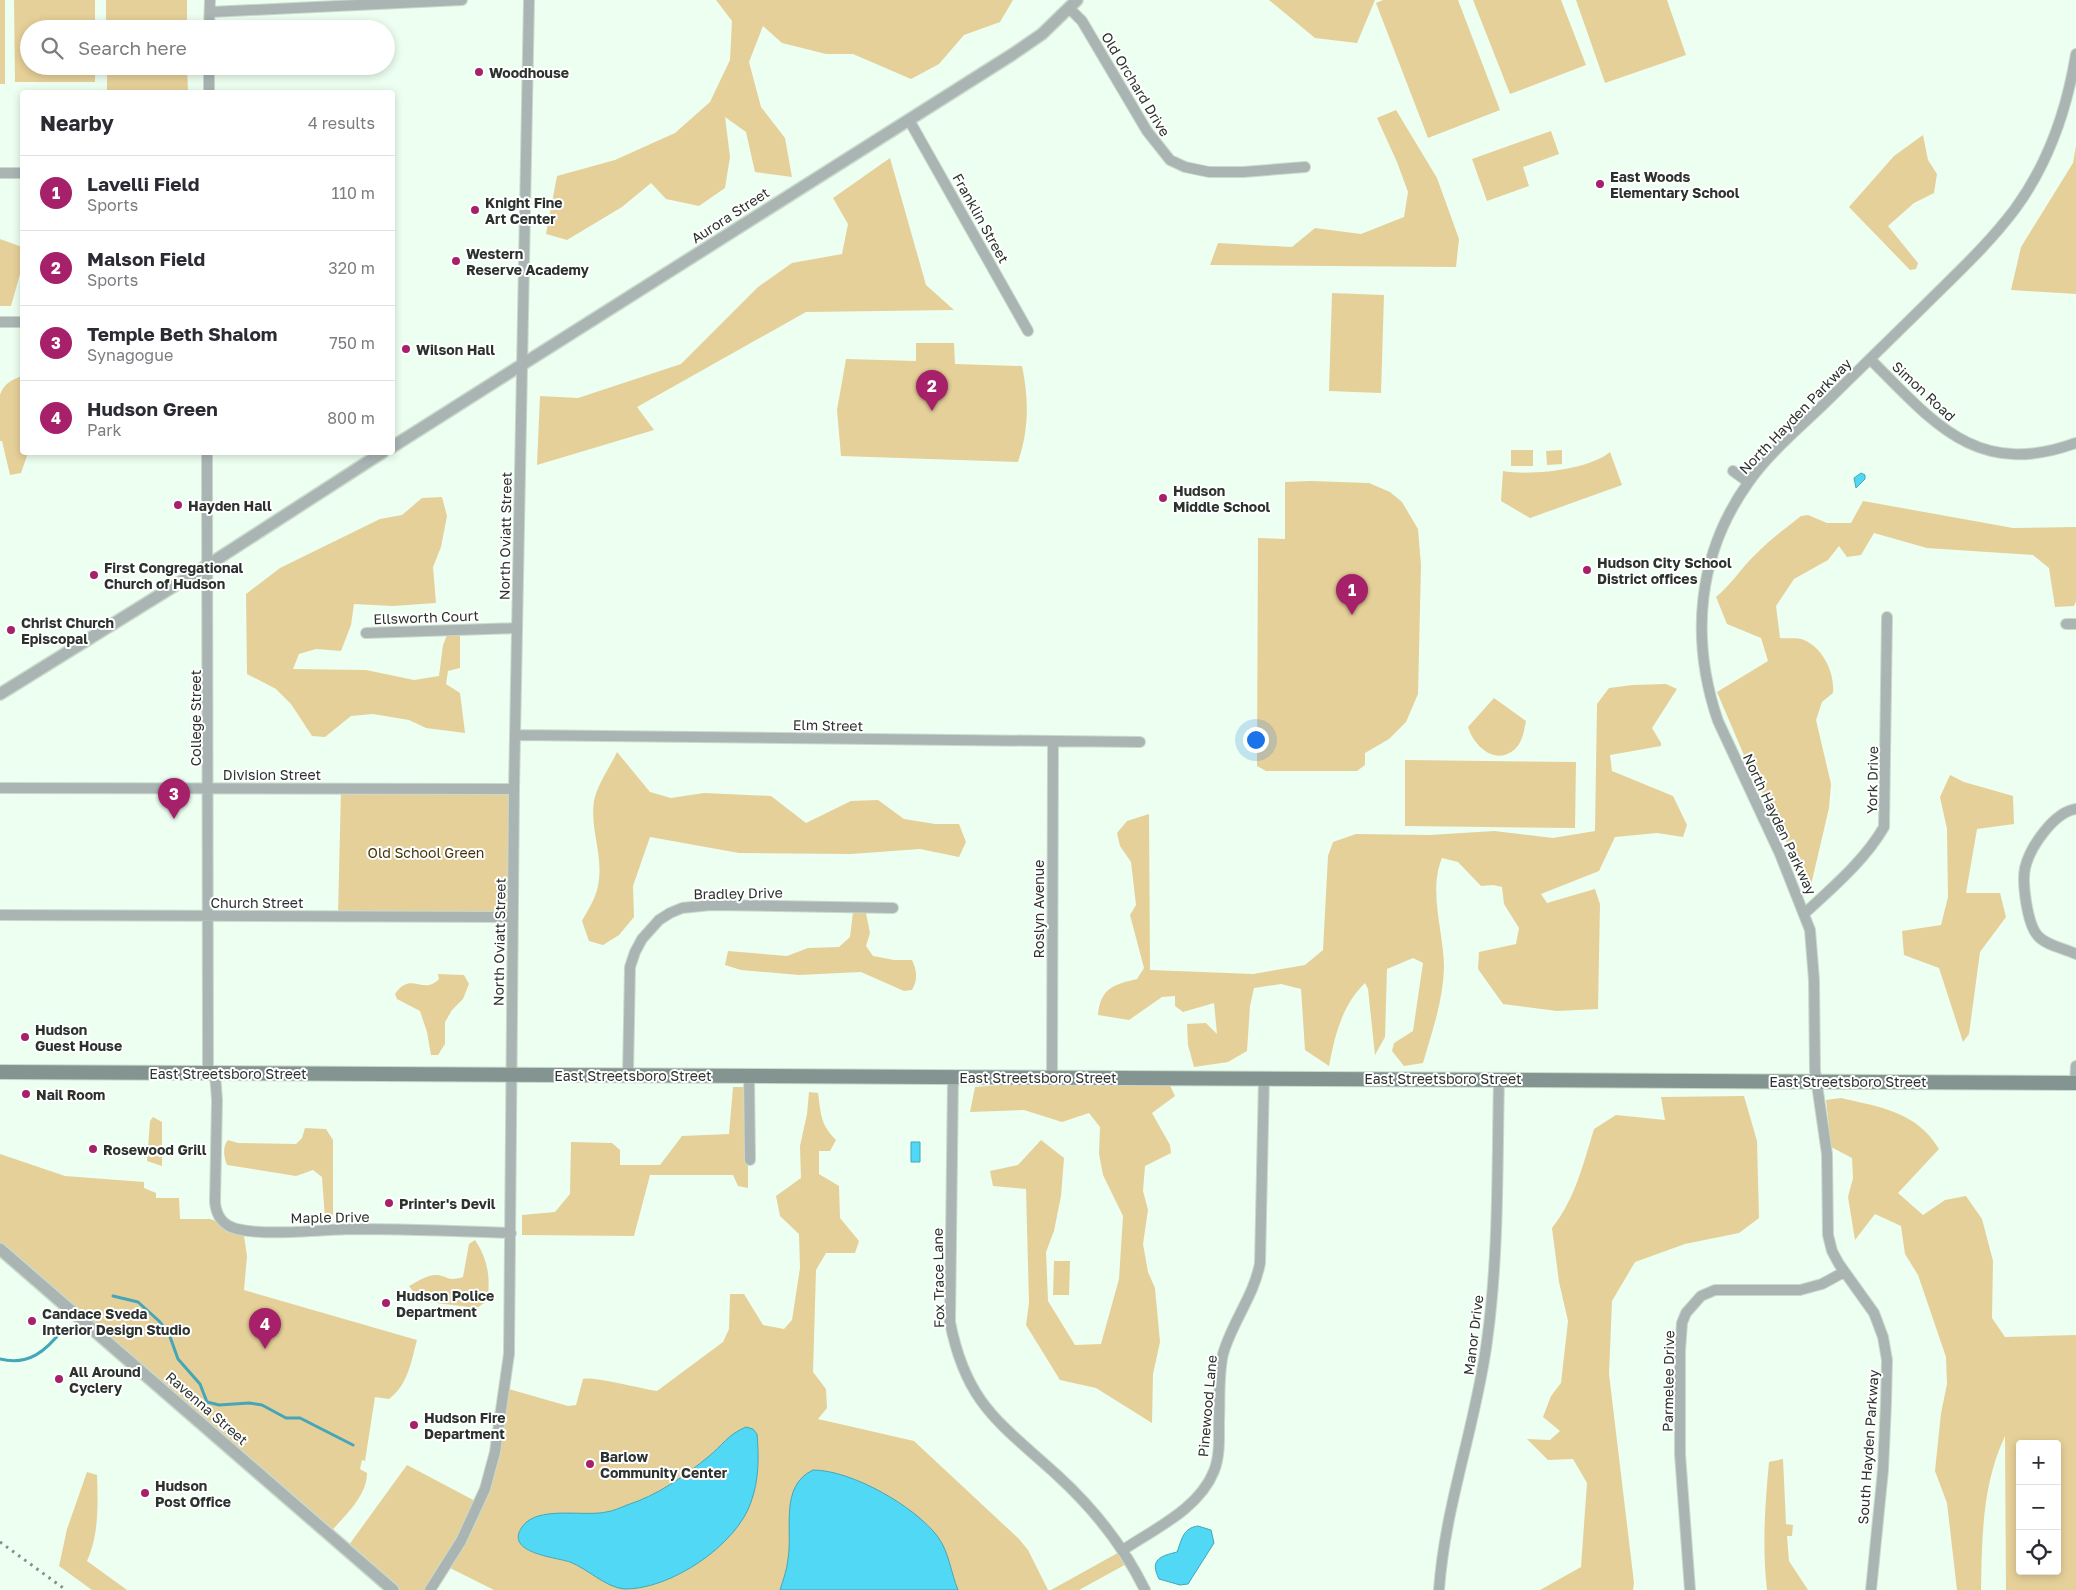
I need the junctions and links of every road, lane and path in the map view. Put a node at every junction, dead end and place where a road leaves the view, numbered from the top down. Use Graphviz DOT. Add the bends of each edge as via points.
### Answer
graph roads {
  1 [pos="210,0"];
  2 [pos="462,0"];
  3 [pos="529,0"];
  4 [pos="1073,4"];
  5 [pos="210,12"];
  6 [pos="210,20"];
  7 [pos="2076,54"];
  8 [pos="209,75"];
  9 [pos="209,90"];
  10 [pos="908,120"];
  11 [pos="1306,168"];
  12 [pos="0,173"];
  13 [pos="20,173"];
  14 [pos="0,322"];
  15 [pos="20,322"];
  16 [pos="1028,331"];
  17 [pos="1870,359"];
  18 [pos="523,365"];
  19 [pos="2076,443"];
  20 [pos="395,444"];
  21 [pos="207,455"];
  22 [pos="378,455"];
  23 [pos="1733,472"];
  24 [pos="1748,482"];
  25 [pos="208,565"];
  26 [pos="1887,616"];
  27 [pos="517,628"];
  28 [pos="366,633"];
  29 [pos="0,694"];
  30 [pos="516,735"];
  31 [pos="1053,742"];
  32 [pos="1140,742"];
  33 [pos="0,788"];
  34 [pos="208,788"];
  35 [pos="514,789"];
  36 [pos="2076,809"];
  37 [pos="893,908"];
  38 [pos="1805,913"];
  39 [pos="0,915"];
  40 [pos="207,916"];
  41 [pos="513,917"];
  42 [pos="2076,954"];
  43 [pos="2076,1066"];
  44 [pos="0,1072"];
  45 [pos="211,1074"];
  46 [pos="512,1074"];
  47 [pos="628,1074"];
  48 [pos="750,1075"];
  49 [pos="952,1077"];
  50 [pos="1052,1077"];
  51 [pos="1264,1078"];
  52 [pos="1499,1079"];
  53 [pos="1817,1081"];
  54 [pos="2076,1082"];
  55 [pos="750,1160"];
  56 [pos="216,1211"];
  57 [pos="511,1233"];
  58 [pos="0,1249"];
  59 [pos="1844,1272"];
  60 [pos="1123,1550"];
  61 [pos="393,1590"];
  62 [pos="430,1590"];
  63 [pos="1144,1590"];
  64 [pos="1439,1590"];
  65 [pos="1690,1590"];
  66 [pos="1871,1590"];
  1 -- 5 [label="street"];
  2 -- 5 [label="street"];
  3 -- 18 [label="street, North Oviatt Street"];
  4 -- 10 [label="street, Aurora Street" via="1042,34"];
  4 -- 11 [label="street, Old Orchard Drive" via="1147,131 1170,160 1184,167 1209,172"];
  5 -- 6 [label="street"];
  7 -- 17 [label="street, North Hayden Parkway" via="2058,126 2038,173 2016,208 1993,237"];
  8 -- 9 [label="street"];
  10 -- 16 [label="street, Franklin Street"];
  10 -- 18 [label="street, Aurora Street"];
  12 -- 13 [label="street"];
  14 -- 15 [label="street"];
  17 -- 19 [label="street, Simon Road" via="1932,421 1977,448 2026,455"];
  17 -- 24 [label="street, North Hayden Parkway"];
  18 -- 20 [label="street, Aurora Street"];
  18 -- 27 [label="street, North Oviatt Street"];
  21 -- 25 [label="street, College Street"];
  22 -- 25 [label="street"];
  23 -- 24 [label="street"];
  24 -- 38 [label="street, North Hayden Parkway" via="1720,534 1711,559 1702,601 1702,654 1718,721"];
  25 -- 29 [label="street"];
  25 -- 34 [label="street, College Street"];
  26 -- 38 [label="street, York Drive" via="1884,826 1848,873"];
  27 -- 28 [label="street, Ellsworth Court"];
  27 -- 30 [label="street, North Oviatt Street"];
  30 -- 31 [label="street, Elm Street"];
  30 -- 35 [label="street, North Oviatt Street"];
  31 -- 32 [label="street, Elm Street"];
  31 -- 50 [label="street, Roslyn Avenue"];
  33 -- 34 [label="street, Division Street"];
  34 -- 35 [label="street, Division Street"];
  34 -- 40 [label="street, College Street"];
  35 -- 41 [label="street, North Oviatt Street"];
  36 -- 42 [label="street" via="2062,813 2047,829 2030,856 2024,875 2026,900 2036,935"];
  37 -- 47 [label="street, Bradley Drive" via="711,905 682,908 670,913 642,939 630,967"];
  38 -- 53 [label="street, North Hayden Parkway" via="1813,955"];
  39 -- 40 [label="street, Church Street"];
  40 -- 41 [label="street, Church Street"];
  40 -- 45 [label="street, College Street"];
  41 -- 46 [label="street, North Oviatt Street"];
  43 -- 54 [label="street"];
  44 -- 45 [label="main road, East Streetsboro Street"];
  45 -- 46 [label="main road, East Streetsboro Street"];
  45 -- 56 [label="street, College Street"];
  46 -- 47 [label="main road, East Streetsboro Street"];
  46 -- 57 [label="street, North Oviatt Street"];
  47 -- 48 [label="main road, East Streetsboro Street"];
  48 -- 49 [label="main road, East Streetsboro Street"];
  48 -- 55 [label="street"];
  49 -- 50 [label="main road, East Streetsboro Street"];
  49 -- 60 [label="street, Fox Trace Lane" via="950,1322 955,1349 978,1400 1007,1432 1086,1504"];
  50 -- 51 [label="main road, East Streetsboro Street"];
  51 -- 52 [label="main road, East Streetsboro Street"];
  51 -- 60 [label="street, Pinewood Lane" via="1260,1263 1252,1292 1223,1355 1218,1454 1214,1472 1188,1506"];
  52 -- 53 [label="main road, East Streetsboro Street"];
  52 -- 64 [label="street, Manor Drive" via="1495,1244 1487,1340 1471,1429 1449,1517"];
  53 -- 54 [label="main road, East Streetsboro Street"];
  53 -- 59 [label="street, South Hayden Parkway" via="1827,1154 1828,1235 1832,1251"];
  56 -- 57 [label="street, Maple Drive" via="227,1224 237,1229"];
  57 -- 62 [label="street, North Oviatt Street" via="509,1354 495,1452 479,1503 461,1541"];
  58 -- 61 [label="street, Ravenna Street"];
  59 -- 65 [label="street, Parmelee Drive" via="1822,1284 1800,1290 1715,1290 1701,1296 1686,1313 1680,1351 1680,1454"];
  59 -- 66 [label="street, South Hayden Parkway" via="1874,1313 1887,1360 1883,1470"];
  60 -- 63 [label="street, Fox Trace Lane"];
}
